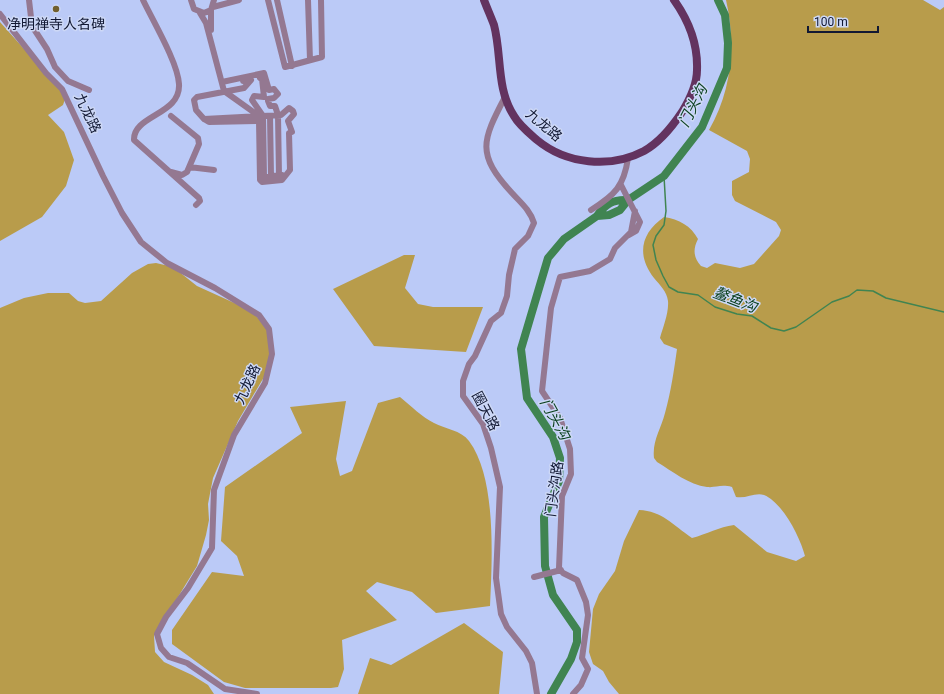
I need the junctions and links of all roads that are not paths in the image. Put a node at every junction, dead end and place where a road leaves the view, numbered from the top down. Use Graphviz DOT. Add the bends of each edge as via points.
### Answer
graph roads {
  1 [pos="29,0"];
  2 [pos="143,0"];
  3 [pos="191,0"];
  4 [pos="214,0"];
  5 [pos="239,0"];
  6 [pos="268,0"];
  7 [pos="277,0"];
  8 [pos="308,0"];
  9 [pos="321,0"];
  10 [pos="484,0"];
  11 [pos="674,0"];
  12 [pos="212,8"];
  13 [pos="200,13"];
  14 [pos="0,14"];
  15 [pos="211,38"];
  16 [pos="310,60"];
  17 [pos="292,66"];
  18 [pos="223,86"];
  19 [pos="89,90"];
  20 [pos="505,97"];
  21 [pos="278,115"];
  22 [pos="171,116"];
  23 [pos="263,117"];
  24 [pos="628,158"];
  25 [pos="189,167"];
  26 [pos="214,170"];
  27 [pos="169,171"];
  28 [pos="286,175"];
  29 [pos="279,176"];
  30 [pos="266,178"];
  31 [pos="621,185"];
  32 [pos="196,206"];
  33 [pos="591,210"];
  34 [pos="561,570"];
  35 [pos="534,577"];
  36 [pos="257,694"];
  37 [pos="537,694"];
  38 [pos="573,694"];
  1 -- 19 [label="street" via="32,26 55,67 68,81"];
  2 -- 27 [label="street" via="178,72 180,86 175,100 166,109 139,126 133,134 134,140"];
  3 -- 13 [label="street" via="194,9"];
  4 -- 12 [label="street"];
  5 -- 12 [label="street"];
  6 -- 17 [label="street" via="285,67"];
  7 -- 17 [label="street"];
  8 -- 16 [label="street"];
  9 -- 16 [label="street" via="322,57"];
  10 -- 20 [label="main road, 九龙路" via="494,26"];
  11 -- 24 [label="main road, 九龙路" via="688,20 695,43 697,71 691,96 662,138 645,151"];
  12 -- 13 [label="street"];
  12 -- 15 [label="street"];
  13 -- 15 [label="street"];
  14 -- 36 [label="street, 九龙路" via="46,73 62,89 122,213 141,242 167,263 215,288 258,315 269,329 272,354 265,383 234,435 214,490 212,548 157,634 161,648 169,656 187,663 225,689"];
  15 -- 18 [label="street"];
  16 -- 17 [label="street"];
  18 -- 21 [label="street" via="264,73 269,90 274,89 278,94 268,101 270,106 275,106"];
  18 -- 23 [label="street"];
  18 -- 23 [label="street" via="262,79 264,97 254,96 252,100"];
  18 -- 23 [label="street" via="194,100 196,110 204,119"];
  20 -- 24 [label="main road, 九龙路" via="515,118 540,142 557,153 588,162"];
  20 -- 37 [label="street, 圈天路" via="492,121 486,156 491,167 530,212 534,223 528,236 515,249 507,296 501,313 491,321 469,364 463,381 463,396 483,424 500,487 496,578 501,614 532,663"];
  21 -- 23 [label="street"];
  21 -- 28 [label="street" via="289,108 294,111 288,121 292,132 289,133 290,170"];
  21 -- 29 [label="street"];
  22 -- 25 [label="street" via="198,138 199,144"];
  23 -- 30 [label="street"];
  23 -- 30 [label="street" via="260,180"];
  24 -- 31 [label="street"];
  25 -- 26 [label="street"];
  25 -- 27 [label="street" via="187,172 182,174"];
  27 -- 32 [label="street" via="199,198"];
  28 -- 29 [label="street"];
  28 -- 30 [label="street" via="282,180"];
  29 -- 30 [label="street"];
  31 -- 33 [label="street" via="610,198"];
  31 -- 34 [label="street, 门头沟路" via="635,211 628,236 615,248 605,263 590,271 560,277 551,308 542,391 560,418 570,449 571,474 562,496"];
  34 -- 35 [label="street"];
  34 -- 38 [label="street" via="577,580 588,615 582,658 588,669 581,685"];
}
